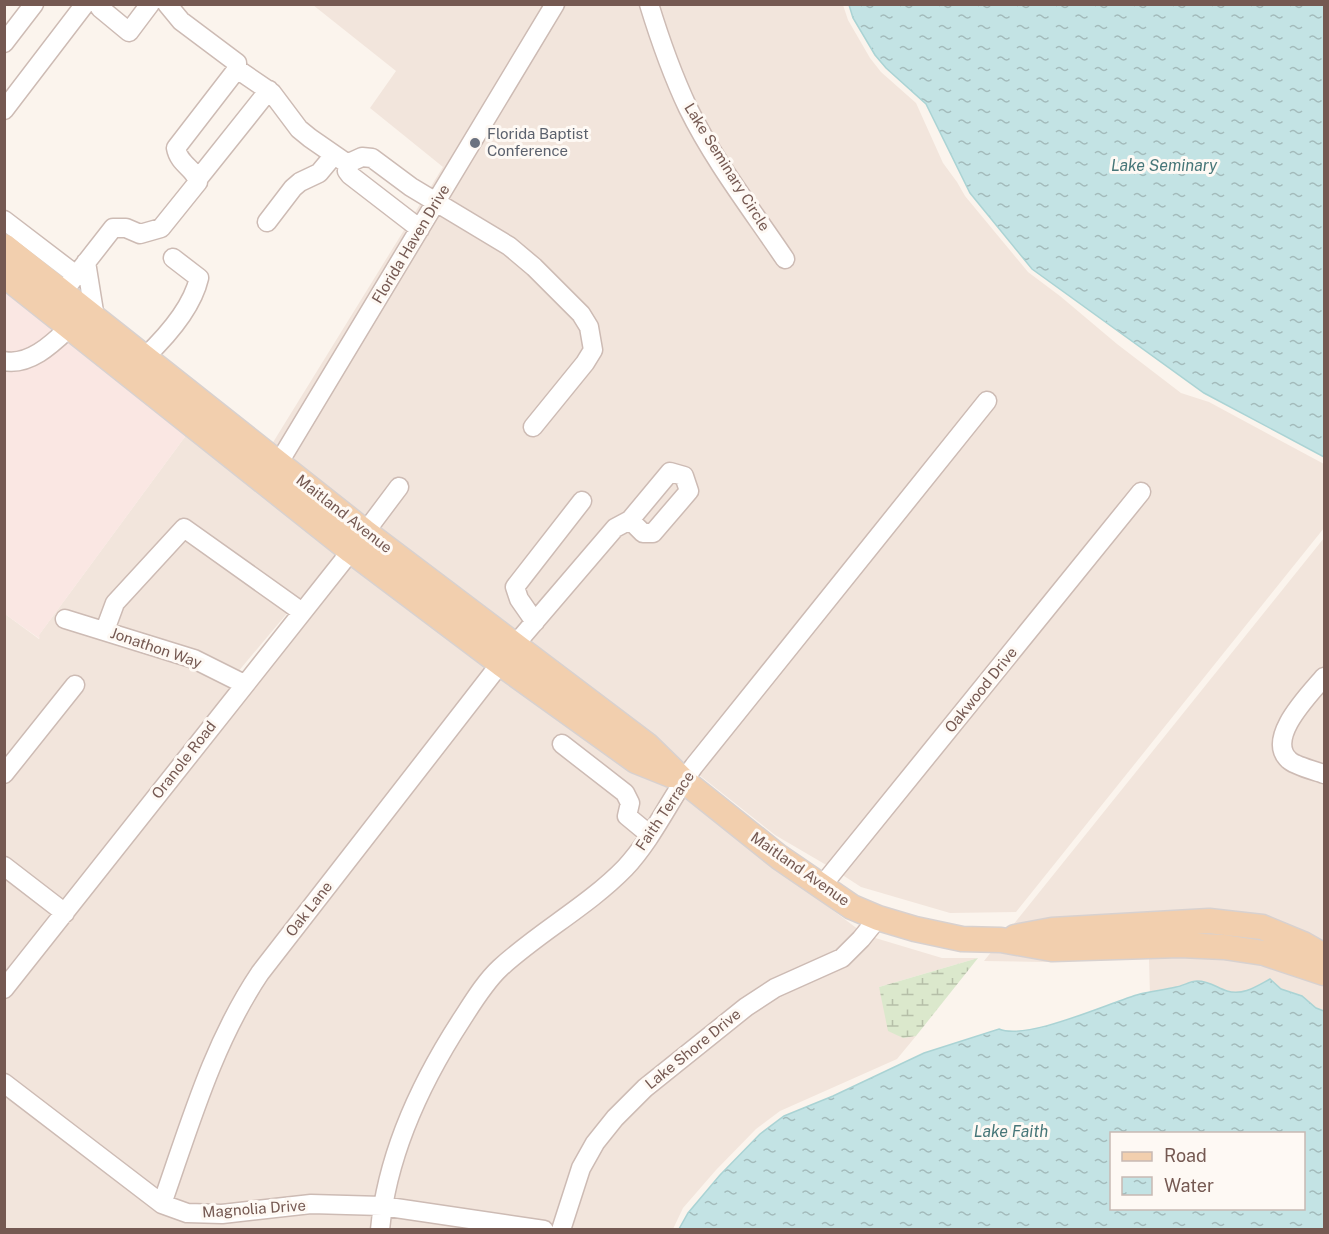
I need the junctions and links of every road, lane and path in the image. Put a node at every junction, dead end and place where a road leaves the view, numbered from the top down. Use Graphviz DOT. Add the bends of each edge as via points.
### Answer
graph roads {
  1 [pos="34,4"];
  2 [pos="150,4"];
  3 [pos="167,4"];
  4 [pos="555,4"];
  5 [pos="648,4"];
  6 [pos="94,5"];
  7 [pos="4,43"];
  8 [pos="237,69"];
  9 [pos="269,90"];
  10 [pos="4,110"];
  11 [pos="341,160"];
  12 [pos="198,179"];
  13 [pos="436,201"];
  14 [pos="4,220"];
  15 [pos="267,222"];
  16 [pos="420,229"];
  17 [pos="4,246"];
  18 [pos="173,258"];
  19 [pos="785,259"];
  20 [pos="4,275"];
  21 [pos="75,276"];
  22 [pos="95,318"];
  23 [pos="70,327"];
  24 [pos="145,357"];
  25 [pos="4,360"];
  26 [pos="987,401"];
  27 [pos="533,427"];
  28 [pos="273,473"];
  29 [pos="399,487"];
  30 [pos="1141,492"];
  31 [pos="582,501"];
  32 [pos="630,520"];
  33 [pos="358,541"];
  34 [pos="302,612"];
  35 [pos="65,619"];
  36 [pos="535,622"];
  37 [pos="105,630"];
  38 [pos="508,655"];
  39 [pos="1324,677"];
  40 [pos="244,684"];
  41 [pos="75,685"];
  42 [pos="562,744"];
  43 [pos="620,749"];
  44 [pos="600,773"];
  45 [pos="4,774"];
  46 [pos="1324,774"];
  47 [pos="684,781"];
  48 [pos="650,835"];
  49 [pos="4,866"];
  50 [pos="821,887"];
  51 [pos="64,913"];
  52 [pos="878,918"];
  53 [pos="1001,940"];
  54 [pos="1324,956"];
  55 [pos="1324,973"];
  56 [pos="4,989"];
  57 [pos="4,1083"];
  58 [pos="162,1204"];
  59 [pos="382,1206"];
  60 [pos="380,1230"];
  61 [pos="544,1230"];
  62 [pos="561,1230"];
  1 -- 7 [label="street"];
  2 -- 6 [label="street" via="129,32"];
  3 -- 8 [label="street" via="181,21 237,63"];
  4 -- 13 [label="street, Florida Haven Drive"];
  5 -- 19 [label="street, Lake Seminary Circle" via="668,64 689,109"];
  6 -- 10 [label="street"];
  8 -- 9 [label="street"];
  8 -- 12 [label="street" via="176,148 177,157"];
  9 -- 11 [label="street" via="300,129"];
  9 -- 12 [label="street"];
  11 -- 13 [label="street" via="372,158"];
  11 -- 15 [label="street" via="293,188"];
  11 -- 16 [label="street" via="350,175"];
  12 -- 21 [label="street" via="161,228 140,234 113,228"];
  13 -- 16 [label="street, Florida Haven Drive"];
  13 -- 27 [label="street" via="509,246 581,314 589,327 589,357"];
  14 -- 21 [label="street"];
  16 -- 28 [label="street, Florida Haven Drive"];
  17 -- 21 [label="main road, Maitland Avenue"];
  18 -- 24 [label="street" via="199,278 195,294"];
  20 -- 23 [label="main road, Maitland Avenue"];
  21 -- 22 [label="main road, Maitland Avenue"];
  21 -- 22 [label="street"];
  21 -- 23 [label="main road" via="65,310"];
  22 -- 24 [label="main road, Maitland Avenue"];
  23 -- 25 [label="street" via="44,350 16,363"];
  23 -- 28 [label="main road, Maitland Avenue"];
  24 -- 28 [label="main road, Maitland Avenue"];
  26 -- 47 [label="street, Faith Terrace"];
  28 -- 33 [label="main road, Maitland Avenue"];
  29 -- 33 [label="street, Oranole Road"];
  30 -- 50 [label="street, Oakwood Drive"];
  31 -- 36 [label="street" via="515,587"];
  32 -- 36 [label="street, Oak Lane" via="615,528"];
  33 -- 34 [label="street, Oranole Road"];
  33 -- 38 [label="main road, Maitland Avenue"];
  34 -- 37 [label="street" via="184,528 115,603"];
  34 -- 40 [label="street, Oranole Road"];
  35 -- 37 [label="street, Jonathon Way"];
  36 -- 38 [label="street, Oak Lane"];
  37 -- 40 [label="street, Jonathon Way" via="194,659"];
  38 -- 43 [label="main road, Maitland Avenue"];
  38 -- 47 [label="main road, Maitland Avenue" via="646,745"];
  38 -- 58 [label="street, Oak Lane" via="287,936 243,998 212,1061"];
  39 -- 46 [label="street" via="1283,732 1282,747 1289,760"];
  40 -- 51 [label="street, Oranole Road"];
  41 -- 45 [label="street"];
  42 -- 44 [label="street"];
  43 -- 44 [label="street"];
  43 -- 47 [label="main road, Maitland Avenue" via="636,761"];
  44 -- 48 [label="street" via="625,793 630,803 627,816"];
  47 -- 48 [label="street, Faith Terrace"];
  47 -- 50 [label="main road, Maitland Avenue"];
  48 -- 59 [label="street, Faith Terrace" via="611,882 499,969 474,1000 420,1093"];
  49 -- 51 [label="street"];
  50 -- 52 [label="main road, Maitland Avenue"];
  51 -- 56 [label="street, Oranole Road"];
  52 -- 53 [label="main road, Maitland Avenue" via="962,939"];
  52 -- 62 [label="street, Lake Shore Drive" via="843,958 756,1000 645,1088 595,1143 581,1168"];
  53 -- 54 [label="main road, Maitland Avenue" via="1052,930 1209,921 1262,927"];
  53 -- 55 [label="main road, Maitland Avenue" via="1052,949 1224,947 1264,953"];
  57 -- 58 [label="street, Magnolia Drive"];
  58 -- 59 [label="street, Magnolia Drive" via="187,1213 222,1214 311,1204"];
  59 -- 60 [label="street, Faith Terrace"];
  59 -- 61 [label="street, Magnolia Drive"];
}
